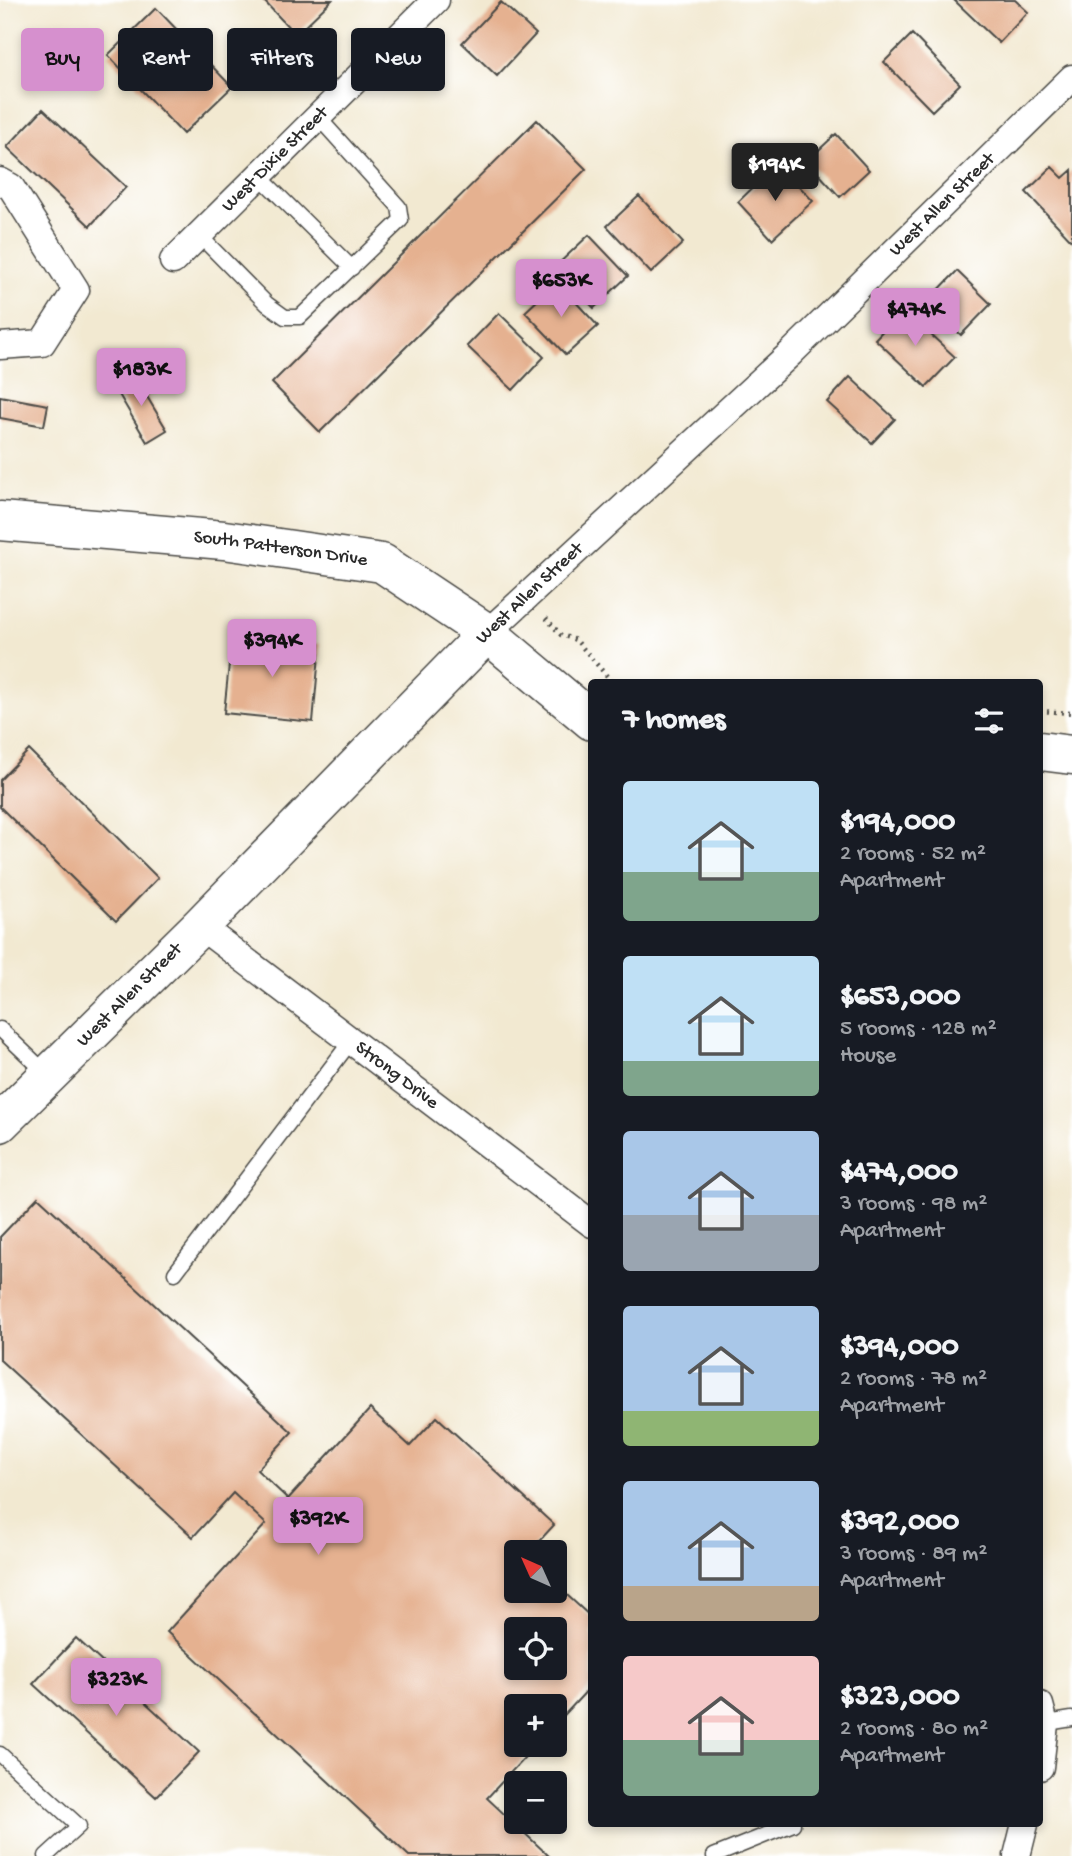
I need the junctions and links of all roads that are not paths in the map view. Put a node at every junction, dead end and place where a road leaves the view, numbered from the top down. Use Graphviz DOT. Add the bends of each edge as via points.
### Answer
graph roads {
  1 [pos="436,0"];
  2 [pos="1072,78"];
  3 [pos="318,117"];
  4 [pos="259,176"];
  5 [pos="0,181"];
  6 [pos="199,235"];
  7 [pos="173,261"];
  8 [pos="352,268"];
  9 [pos="0,346"];
  10 [pos="0,521"];
  11 [pos="487,633"];
  12 [pos="588,718"];
  13 [pos="1043,751"];
  14 [pos="1072,755"];
  15 [pos="200,926"];
  16 [pos="0,1029"];
  17 [pos="351,1041"];
  18 [pos="48,1076"];
  19 [pos="0,1123"];
  20 [pos="588,1221"];
  21 [pos="175,1273"];
  22 [pos="1043,1718"];
  23 [pos="1072,1719"];
  24 [pos="0,1754"];
  25 [pos="786,1827"];
  26 [pos="1024,1827"];
  27 [pos="46,1856"];
  28 [pos="714,1856"];
  29 [pos="1017,1856"];
  1 -- 3 [label="street, West Dixie Street"];
  2 -- 11 [label="street, West Allen Street" via="791,353"];
  3 -- 4 [label="street, West Dixie Street"];
  3 -- 8 [label="lane" via="400,207 401,220"];
  4 -- 6 [label="street, West Dixie Street"];
  4 -- 8 [label="lane"];
  5 -- 9 [label="street" via="11,187 76,290 41,343"];
  6 -- 7 [label="street, West Dixie Street"];
  6 -- 8 [label="lane" via="285,317 300,317"];
  10 -- 11 [label="street, South Patterson Drive" via="224,540 382,563"];
  11 -- 12 [label="street, South Patterson Drive"];
  11 -- 15 [label="street, West Allen Street"];
  13 -- 14 [label="street"];
  15 -- 17 [label="street, Strong Drive"];
  15 -- 18 [label="street, West Allen Street"];
  16 -- 18 [label="lane"];
  17 -- 20 [label="street, Strong Drive"];
  17 -- 21 [label="lane"];
  18 -- 19 [label="street, West Allen Street"];
  22 -- 23 [label="lane"];
  24 -- 27 [label="lane" via="79,1826"];
  25 -- 28 [label="lane"];
  26 -- 29 [label="street"];
}
